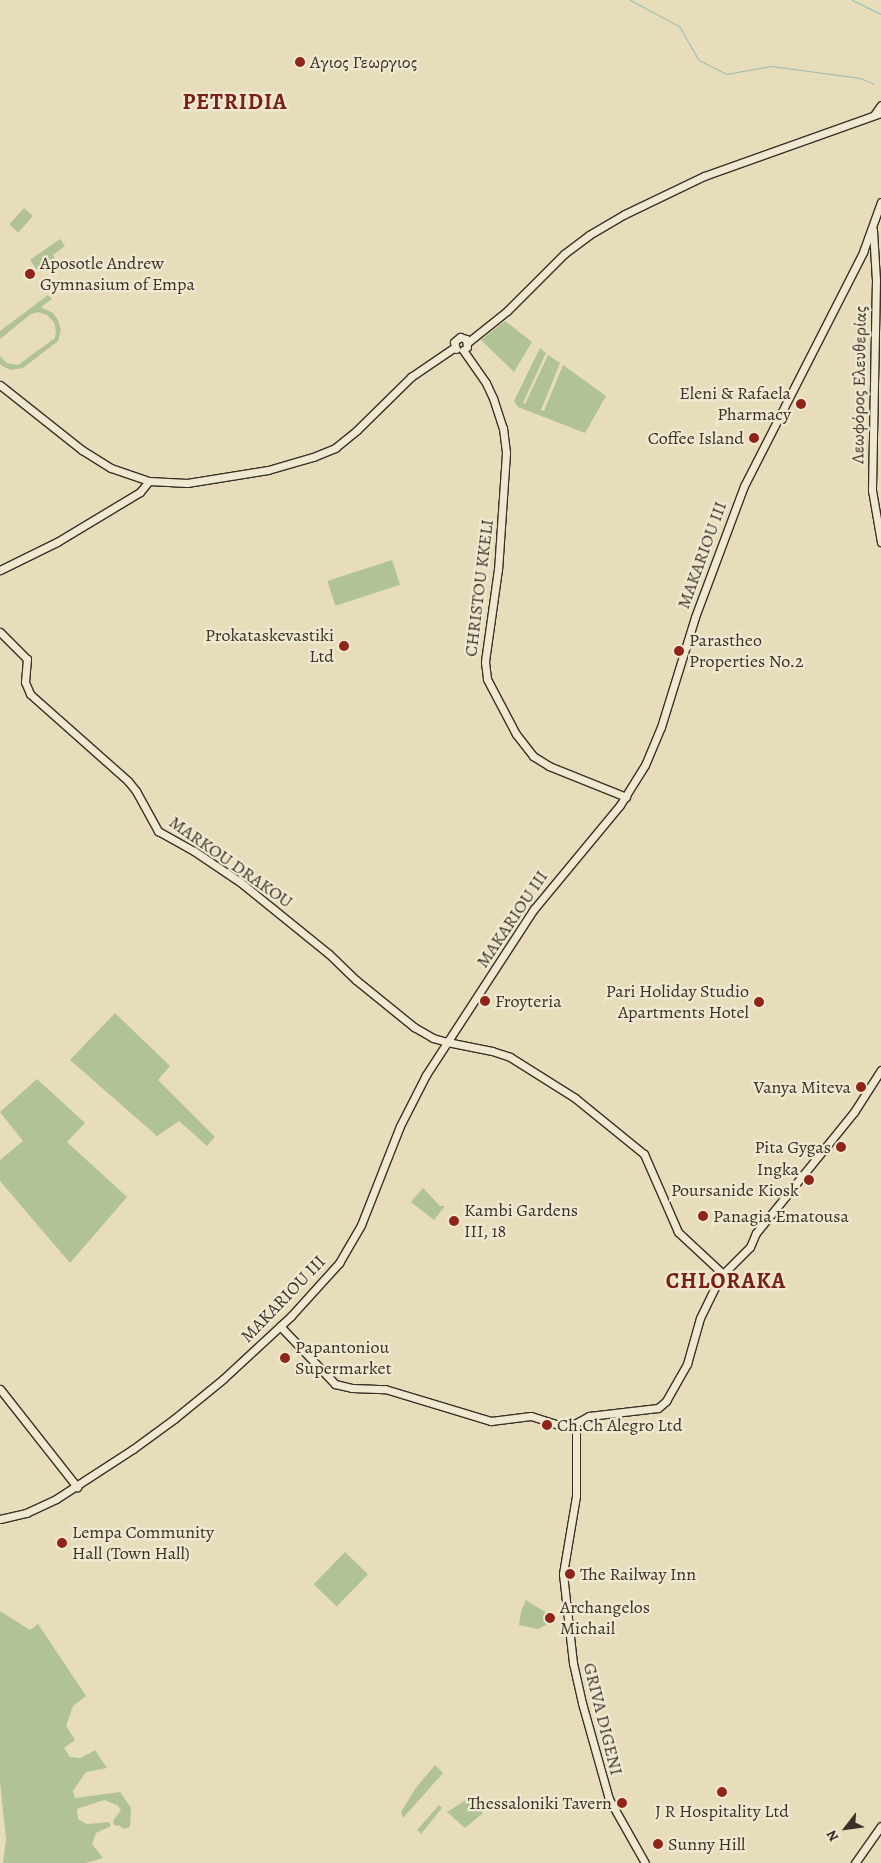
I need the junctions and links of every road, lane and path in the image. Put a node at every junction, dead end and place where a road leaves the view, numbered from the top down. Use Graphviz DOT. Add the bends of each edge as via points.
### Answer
graph roads {
  1 [pos="881,105"];
  2 [pos="881,113"];
  3 [pos="872,117"];
  4 [pos="881,117"];
  5 [pos="881,202"];
  6 [pos="873,227"];
  7 [pos="863,252"];
  8 [pos="875,259"];
  9 [pos="462,344"];
  10 [pos="0,385"];
  11 [pos="148,482"];
  12 [pos="881,542"];
  13 [pos="0,570"];
  14 [pos="0,632"];
  15 [pos="626,797"];
  16 [pos="447,1042"];
  17 [pos="881,1070"];
  18 [pos="723,1274"];
  19 [pos="280,1326"];
  20 [pos="0,1389"];
  21 [pos="576,1423"];
  22 [pos="77,1486"];
  23 [pos="0,1519"];
  24 [pos="881,1826"];
  25 [pos="645,1863"];
  26 [pos="855,1863"];
  1 -- 3 [label="main road"];
  2 -- 3 [label="main road"];
  3 -- 4 [label="main road"];
  3 -- 9 [label="main road" via="704,176 632,210 564,254 507,311"];
  5 -- 6 [label="main road, MAKARIOU III"];
  6 -- 7 [label="main road, MAKARIOU III"];
  6 -- 8 [label="main road, Λεωφόρος Ελευθερίας"];
  7 -- 8 [label="main road"];
  7 -- 15 [label="main road, MAKARIOU III" via="744,486 698,609 658,735"];
  8 -- 12 [label="main road, Λεωφόρος Ελευθερίας" via="872,474"];
  9 -- 11 [label="main road" via="411,377 335,448 291,464 240,475 187,482"];
  9 -- 15 [label="main road, CHRISTOU KKELI" via="486,383 501,423 506,462 498,569 485,662 487,679 516,734 532,756"];
  10 -- 11 [label="main road" via="94,459"];
  11 -- 13 [label="main road" via="140,492 57,542"];
  14 -- 16 [label="main road, MARKOU DRAKOU" via="27,659 25,682 30,694 132,786 158,832 194,851 240,882 414,1027"];
  15 -- 16 [label="main road, MAKARIOU III" via="543,896"];
  16 -- 18 [label="main road, MARKOU DRAKOU" via="492,1050 510,1057 575,1098 640,1150 650,1165 678,1232"];
  16 -- 19 [label="main road, MAKARIOU III" via="403,1120 354,1239 320,1286"];
  17 -- 18 [label="main road" via="854,1112 754,1236 750,1248"];
  18 -- 21 [label="main road" via="700,1318 687,1364 662,1405 652,1410 589,1416"];
  19 -- 21 [label="main road" via="340,1386 385,1389 491,1421 531,1416 556,1426"];
  19 -- 22 [label="main road, MAKARIOU III" via="174,1419"];
  20 -- 22 [label="main road"];
  21 -- 25 [label="main road, GRIVA DIGENI" via="576,1496 563,1574 573,1661 609,1799"];
  22 -- 23 [label="main road, MAKARIOU III" via="31,1511"];
  24 -- 26 [label="main road"];
}
